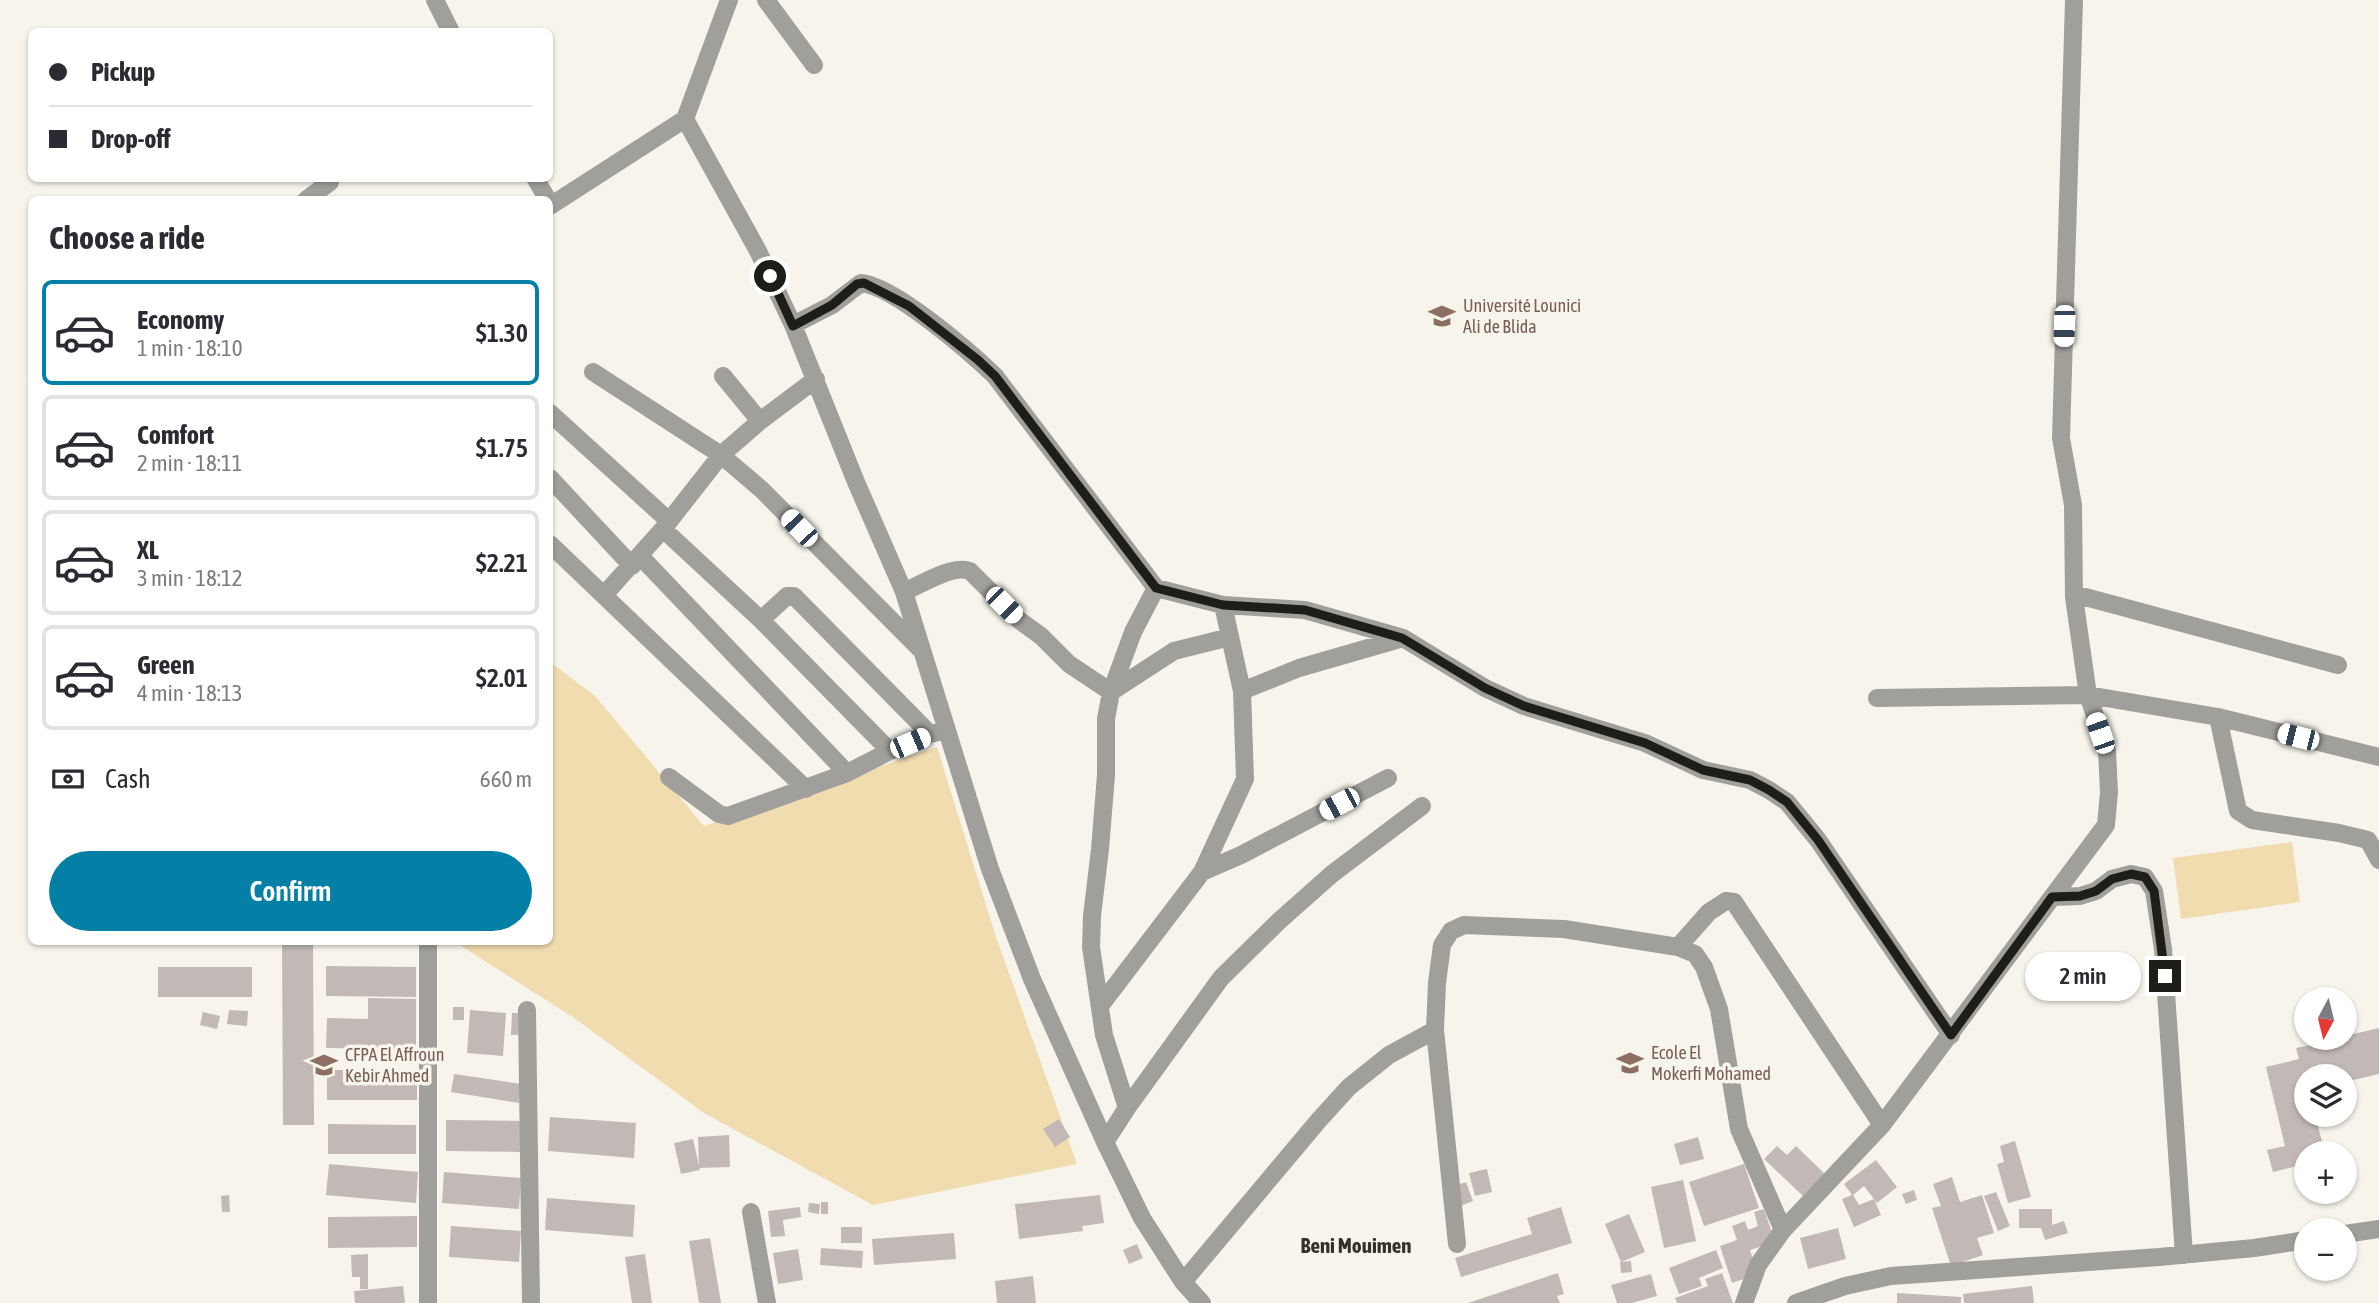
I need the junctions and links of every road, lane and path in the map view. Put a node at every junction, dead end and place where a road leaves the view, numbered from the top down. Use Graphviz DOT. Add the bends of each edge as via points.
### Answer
graph roads {
  1 [pos="435,0"];
  2 [pos="729,0"];
  3 [pos="766,0"];
  4 [pos="2074,0"];
  5 [pos="449,28"];
  6 [pos="814,65"];
  7 [pos="685,119"];
  8 [pos="330,182"];
  9 [pos="311,196"];
  10 [pos="553,201"];
  11 [pos="793,326"];
  12 [pos="593,372"];
  13 [pos="723,376"];
  14 [pos="816,379"];
  15 [pos="553,415"];
  16 [pos="760,421"];
  17 [pos="721,454"];
  18 [pos="553,481"];
  19 [pos="666,525"];
  20 [pos="553,547"];
  21 [pos="636,561"];
  22 [pos="1156,588"];
  23 [pos="904,592"];
  24 [pos="2074,594"];
  25 [pos="604,595"];
  26 [pos="1223,605"];
  27 [pos="761,620"];
  28 [pos="1230,637"];
  29 [pos="1402,638"];
  30 [pos="925,654"];
  31 [pos="2338,665"];
  32 [pos="1242,691"];
  33 [pos="1111,692"];
  34 [pos="2088,695"];
  35 [pos="1877,698"];
  36 [pos="2218,718"];
  37 [pos="939,732"];
  38 [pos="890,751"];
  39 [pos="2379,757"];
  40 [pos="847,773"];
  41 [pos="669,777"];
  42 [pos="1388,778"];
  43 [pos="806,789"];
  44 [pos="1422,806"];
  45 [pos="2379,860"];
  46 [pos="1202,872"];
  47 [pos="2052,897"];
  48 [pos="429,945"];
  49 [pos="1678,947"];
  50 [pos="1100,1006"];
  51 [pos="527,1010"];
  52 [pos="1435,1030"];
  53 [pos="1951,1035"];
  54 [pos="1127,1108"];
  55 [pos="1882,1125"];
  56 [pos="1105,1142"];
  57 [pos="751,1212"];
  58 [pos="2379,1229"];
  59 [pos="1783,1230"];
  60 [pos="2357,1232"];
  61 [pos="2294,1242"];
  62 [pos="1457,1244"];
  63 [pos="2185,1255"];
  64 [pos="1183,1283"];
  65 [pos="428,1303"];
  66 [pos="531,1303"];
  67 [pos="767,1303"];
  68 [pos="1202,1303"];
  69 [pos="1744,1303"];
  70 [pos="1796,1303"];
  1 -- 5 [label="street"];
  2 -- 7 [label="street"];
  3 -- 6 [label="street"];
  4 -- 24 [label="street" via="2061,438 2073,505"];
  7 -- 10 [label="street"];
  7 -- 11 [label="street" via="758,251"];
  8 -- 9 [label="street"];
  11 -- 14 [label="street"];
  11 -- 22 [label="street" via="861,283 909,306 995,376"];
  12 -- 17 [label="street"];
  13 -- 16 [label="street"];
  14 -- 16 [label="street"];
  14 -- 23 [label="street"];
  15 -- 19 [label="street"];
  16 -- 17 [label="street"];
  17 -- 19 [label="street"];
  17 -- 30 [label="street"];
  18 -- 21 [label="street"];
  19 -- 21 [label="street"];
  19 -- 27 [label="street"];
  20 -- 25 [label="street"];
  21 -- 25 [label="street"];
  21 -- 40 [label="street"];
  22 -- 26 [label="street"];
  22 -- 33 [label="street" via="1133,632"];
  23 -- 30 [label="street"];
  23 -- 33 [label="street" via="954,570 970,571 1069,664"];
  24 -- 31 [label="street"];
  24 -- 34 [label="street"];
  25 -- 43 [label="street"];
  26 -- 28 [label="street"];
  26 -- 29 [label="street" via="1305,610"];
  27 -- 37 [label="street" via="787,596 794,596"];
  27 -- 38 [label="street"];
  28 -- 32 [label="street"];
  28 -- 33 [label="street" via="1174,651"];
  29 -- 32 [label="street" via="1299,668"];
  29 -- 53 [label="street" via="1524,706 1645,743 1703,770 1750,780 1787,802"];
  30 -- 37 [label="street"];
  32 -- 46 [label="street" via="1245,779"];
  33 -- 50 [label="street" via="1091,947"];
  34 -- 35 [label="street"];
  34 -- 36 [label="street"];
  34 -- 47 [label="street" via="2107,751 2106,825"];
  36 -- 39 [label="street"];
  36 -- 45 [label="street" via="2238,810 2252,820 2368,840"];
  37 -- 38 [label="street"];
  37 -- 56 [label="street" via="1032,979"];
  38 -- 40 [label="street"];
  40 -- 43 [label="street"];
  41 -- 43 [label="street" via="728,816"];
  42 -- 46 [label="street"];
  44 -- 54 [label="street" via="1332,874 1221,978"];
  46 -- 50 [label="street"];
  47 -- 53 [label="street"];
  47 -- 63 [label="street" via="2080,896 2131,874 2145,877 2154,891 2163,948"];
  48 -- 65 [label="street"];
  49 -- 52 [label="street" via="1564,929 1464,925 1451,931 1442,944"];
  49 -- 55 [label="street" via="1709,912 1726,901 1734,902"];
  49 -- 59 [label="street" via="1695,954 1712,988 1739,1129"];
  50 -- 54 [label="street" via="1104,1035"];
  51 -- 66 [label="street"];
  52 -- 62 [label="street"];
  52 -- 64 [label="street" via="1389,1055 1349,1087"];
  53 -- 55 [label="street"];
  54 -- 56 [label="street"];
  55 -- 59 [label="street"];
  56 -- 64 [label="street" via="1142,1218"];
  57 -- 67 [label="street"];
  58 -- 60 [label="street"];
  59 -- 69 [label="street" via="1758,1265"];
  61 -- 63 [label="street"];
  63 -- 70 [label="street" via="1891,1276"];
  64 -- 68 [label="street"];
}
